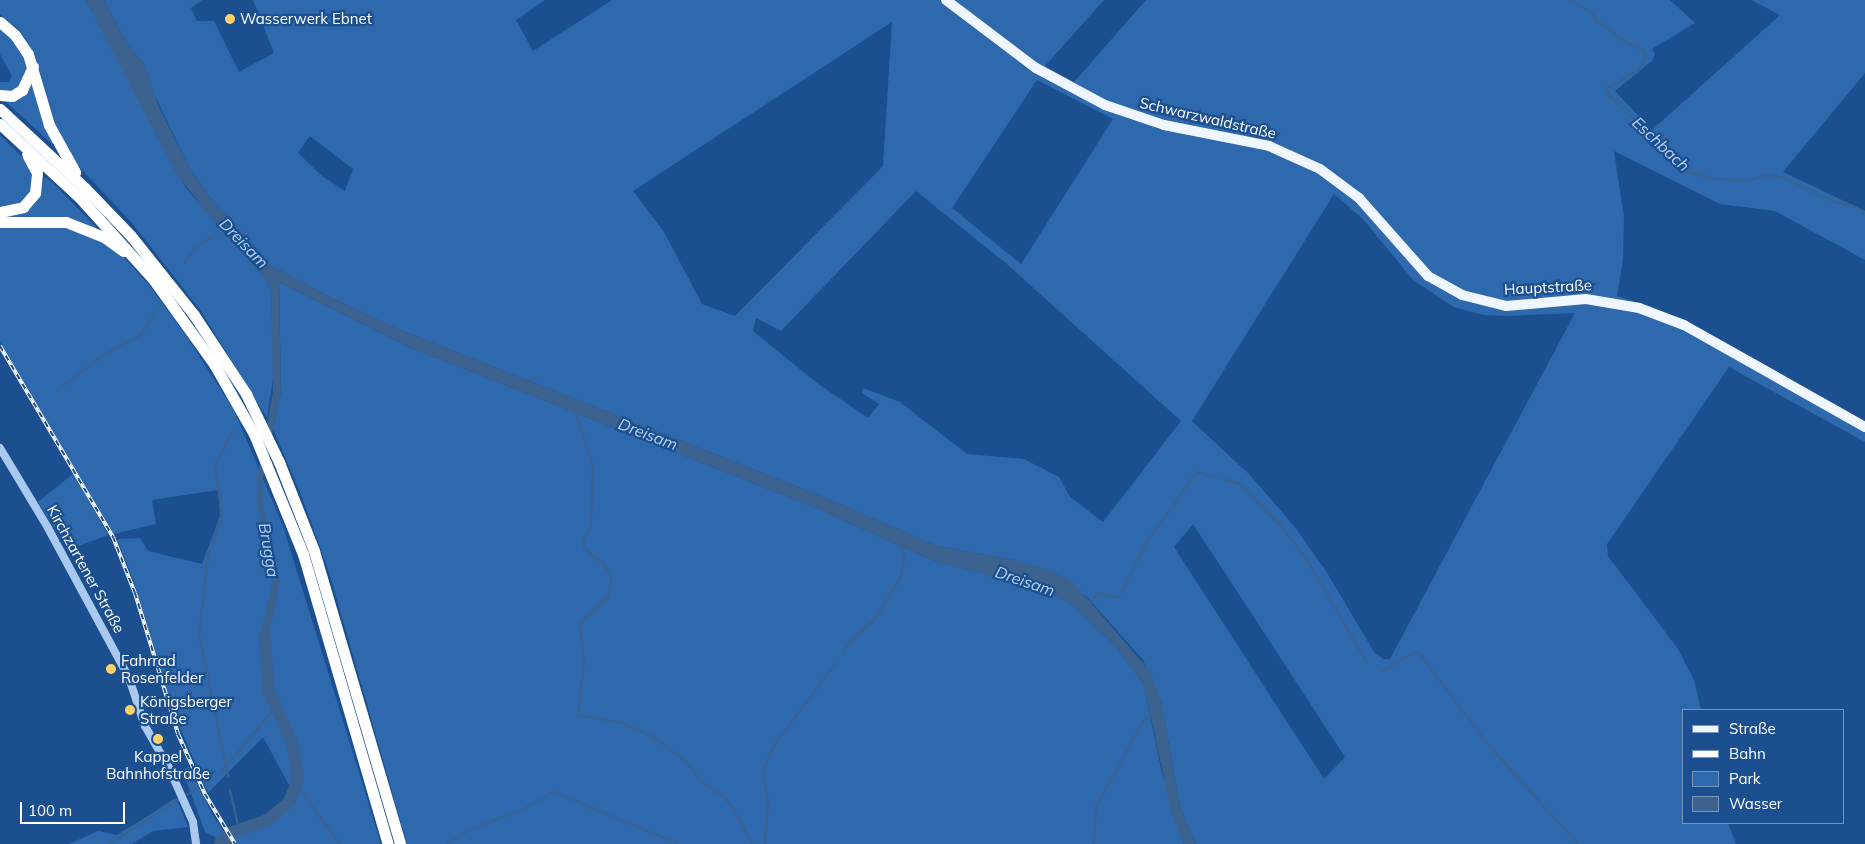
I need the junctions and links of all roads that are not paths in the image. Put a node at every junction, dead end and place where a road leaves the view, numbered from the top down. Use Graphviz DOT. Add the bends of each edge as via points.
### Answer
graph roads {
  1 [pos="946,0"];
  2 [pos="0,22"];
  3 [pos="33,66"];
  4 [pos="0,95"];
  5 [pos="0,109"];
  6 [pos="0,124"];
  7 [pos="10,133"];
  8 [pos="85,188"];
  9 [pos="0,212"];
  10 [pos="0,222"];
  11 [pos="1382,223"];
  12 [pos="140,264"];
  13 [pos="1865,427"];
  14 [pos="0,448"];
  15 [pos="196,844"];
  16 [pos="388,844"];
  17 [pos="400,844"];
  1 -- 11 [label="main road, Schwarzwaldstraße" via="1013,52 1075,90 1164,125 1269,146 1297,157 1344,185"];
  2 -- 3 [label="highway" via="21,42"];
  3 -- 4 [label="highway" via="22,90 12,96"];
  3 -- 8 [label="highway" via="54,136"];
  5 -- 8 [label="highway"];
  6 -- 7 [label="highway"];
  7 -- 9 [label="highway" via="35,166 38,184 32,198 23,207"];
  7 -- 12 [label="highway" via="80,198"];
  8 -- 17 [label="highway" via="170,282 211,338 276,454 314,551"];
  10 -- 12 [label="highway" via="51,221 86,228"];
  11 -- 13 [label="main road, Hauptstraße" via="1428,276 1462,295 1506,306 1586,298 1640,308 1684,325"];
  12 -- 16 [label="highway" via="199,342 254,434 272,472 303,554"];
  14 -- 15 [label="street, Kirchzartener Straße" via="119,657 145,726 185,802"];
}
